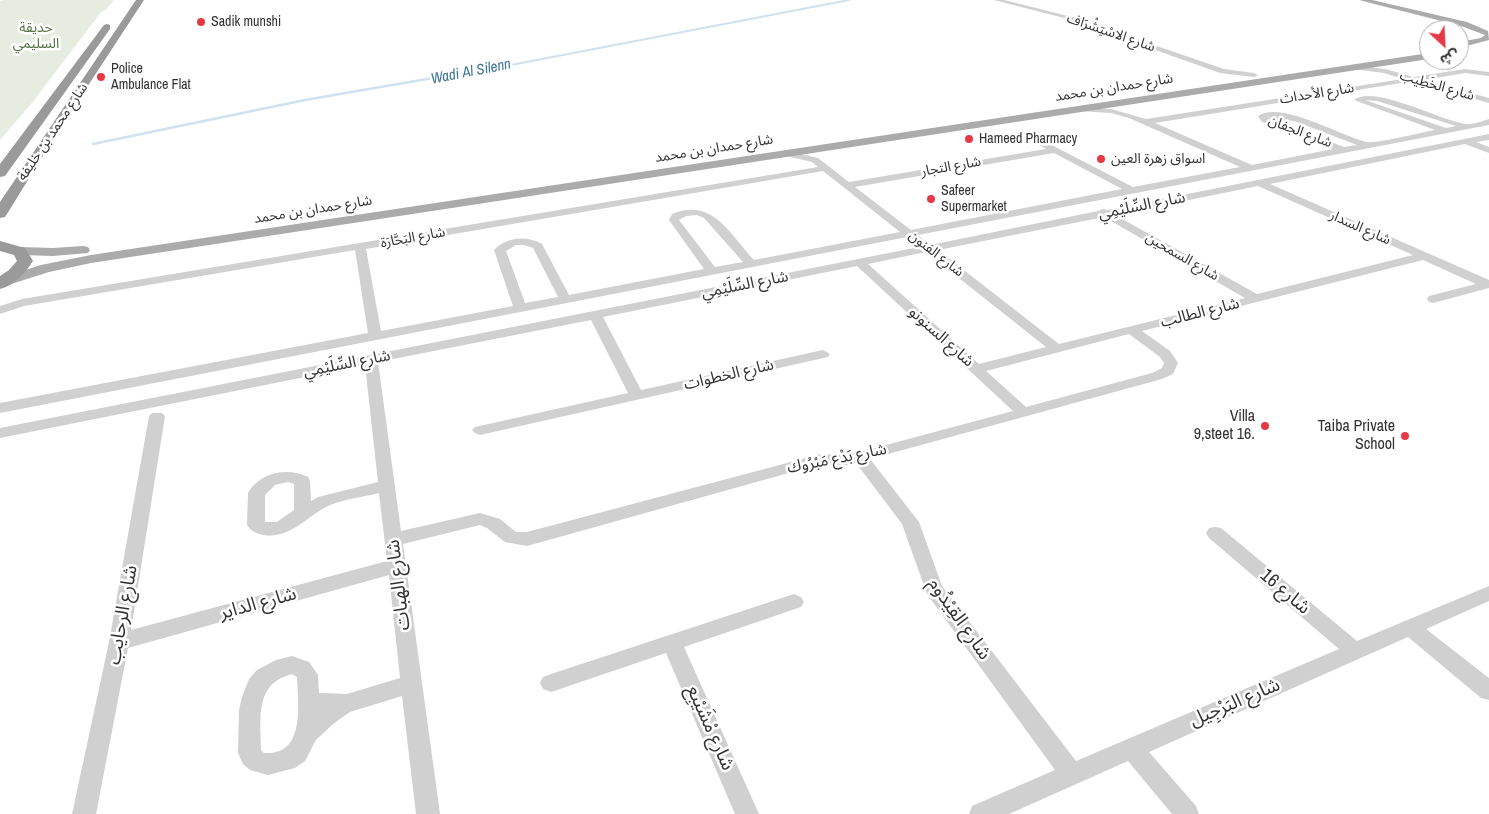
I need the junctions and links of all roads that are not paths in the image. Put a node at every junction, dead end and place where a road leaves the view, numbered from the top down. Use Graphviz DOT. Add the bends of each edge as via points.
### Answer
graph roads {
  1 [pos="140,0"];
  2 [pos="997,0"];
  3 [pos="1363,0"];
  4 [pos="1375,0"];
  5 [pos="114,18"];
  6 [pos="1487,30"];
  7 [pos="1469,43"];
  8 [pos="1489,47"];
  9 [pos="1469,50"];
  10 [pos="1419,51"];
  11 [pos="1419,58"];
  12 [pos="1382,67"];
  13 [pos="1489,74"];
  14 [pos="1225,75"];
  15 [pos="1413,79"];
  16 [pos="1132,101"];
  17 [pos="1489,101"];
  18 [pos="1244,106"];
  19 [pos="1079,109"];
  20 [pos="1266,114"];
  21 [pos="1132,116"];
  22 [pos="1145,122"];
  23 [pos="1489,122"];
  24 [pos="1466,126"];
  25 [pos="1446,130"];
  26 [pos="1409,137"];
  27 [pos="1489,137"];
  28 [pos="1038,141"];
  29 [pos="1465,142"];
  30 [pos="1367,145"];
  31 [pos="1438,147"];
  32 [pos="823,148"];
  33 [pos="1055,150"];
  34 [pos="1344,150"];
  35 [pos="1489,150"];
  36 [pos="785,153"];
  37 [pos="815,160"];
  38 [pos="826,168"];
  39 [pos="1251,168"];
  40 [pos="1233,171"];
  41 [pos="0,173"];
  42 [pos="1260,183"];
  43 [pos="847,185"];
  44 [pos="1131,190"];
  45 [pos="1082,200"];
  46 [pos="1106,213"];
  47 [pos="0,214"];
  48 [pos="909,233"];
  49 [pos="1,245"];
  50 [pos="360,246"];
  51 [pos="929,248"];
  52 [pos="21,251"];
  53 [pos="1425,256"];
  54 [pos="859,262"];
  55 [pos="751,263"];
  56 [pos="712,271"];
  57 [pos="2,282"];
  58 [pos="1488,284"];
  59 [pos="640,285"];
  60 [pos="564,299"];
  61 [pos="1256,299"];
  62 [pos="1433,299"];
  63 [pos="652,304"];
  64 [pos="520,308"];
  65 [pos="0,310"];
  66 [pos="595,315"];
  67 [pos="1132,330"];
  68 [pos="375,335"];
  69 [pos="1057,349"];
  70 [pos="823,354"];
  71 [pos="371,360"];
  72 [pos="976,369"];
  73 [pos="636,395"];
  74 [pos="0,408"];
  75 [pos="1023,412"];
  76 [pos="157,416"];
  77 [pos="480,430"];
  78 [pos="0,434"];
  79 [pos="860,457"];
  80 [pos="387,485"];
  81 [pos="303,496"];
  82 [pos="324,501"];
  83 [pos="300,516"];
  84 [pos="1215,533"];
  85 [pos="393,540"];
  86 [pos="396,566"];
  87 [pos="1489,593"];
  88 [pos="794,602"];
  89 [pos="1409,628"];
  90 [pos="119,642"];
  91 [pos="672,643"];
  92 [pos="1355,651"];
  93 [pos="551,683"];
  94 [pos="411,684"];
  95 [pos="1489,691"];
  96 [pos="308,699"];
  97 [pos="344,704"];
  98 [pos="308,733"];
  99 [pos="1132,748"];
  100 [pos="1072,774"];
  101 [pos="84,814"];
  102 [pos="428,814"];
  103 [pos="747,814"];
  104 [pos="980,814"];
  105 [pos="1187,814"];
  1 -- 47 [label="highway, شارع محمد بن خليفة"];
  2 -- 14 [label="street, شارع الاسْتِشْرَاف" via="1070,18"];
  3 -- 6 [label="main road"];
  4 -- 6 [label="main road"];
  5 -- 41 [label="highway, شارع محمد بن خليفة"];
  6 -- 7 [label="main road" via="1484,40"];
  8 -- 9 [label="main road"];
  10 -- 14 [label="main road, شارع حمدان بن محمد" via="1254,75"];
  11 -- 12 [label="main road, شارع حمدان بن محمد"];
  12 -- 15 [label="street, شارع الخَطِيب"];
  12 -- 16 [label="main road, شارع حمدان بن محمد" via="1352,67"];
  13 -- 15 [label="street, شارع الأحداث" via="1465,71"];
  14 -- 52 [label="main road, شارع حمدان بن محمد" via="94,248"];
  15 -- 17 [label="street, شارع الخَطِيب"];
  15 -- 18 [label="street, شارع الأحداث"];
  16 -- 19 [label="main road, شارع حمدان بن محمد"];
  16 -- 21 [label="street" via="1126,106"];
  18 -- 20 [label="street, شارع الجفان"];
  18 -- 22 [label="street, شارع الأحداث"];
  19 -- 21 [label="street"];
  19 -- 32 [label="main road, شارع حمدان بن محمد"];
  20 -- 30 [label="street, شارع الجفان" via="1286,116"];
  20 -- 34 [label="street, شارع الجفان" via="1262,116 1264,120"];
  21 -- 22 [label="street"];
  22 -- 39 [label="street"];
  23 -- 24 [label="street, شارع السِّلَيْمِي"];
  24 -- 25 [label="street, شارع السِّلَيْمِي"];
  24 -- 25 [label="street, شارع السِّلَيْمِي" via="1378,99 1358,100"];
  25 -- 26 [label="street, شارع السِّلَيْمِي"];
  26 -- 30 [label="street, شارع السِّلَيْمِي"];
  26 -- 31 [label="street"];
  27 -- 29 [label="street, شارع السِّلَيْمِي"];
  28 -- 33 [label="street"];
  29 -- 31 [label="street, شارع السِّلَيْمِي"];
  29 -- 35 [label="street"];
  30 -- 34 [label="street, شارع السِّلَيْمِي"];
  31 -- 42 [label="street, شارع السِّلَيْمِي"];
  32 -- 36 [label="main road, شارع حمدان بن محمد"];
  32 -- 37 [label="street" via="816,153"];
  33 -- 43 [label="street, شارع التجار"];
  33 -- 44 [label="street"];
  34 -- 39 [label="street, شارع السِّلَيْمِي"];
  36 -- 37 [label="street, شارع الفنون"];
  36 -- 57 [label="main road, شارع حمدان بن محمد" via="91,259 46,268"];
  37 -- 38 [label="street, شارع الفنون"];
  38 -- 43 [label="street, شارع الفنون"];
  38 -- 50 [label="street, شارع البَحَّارَة"];
  39 -- 40 [label="street, شارع السِّلَيْمِي"];
  40 -- 42 [label="street, شارع السدار"];
  40 -- 44 [label="street, شارع السِّلَيْمِي"];
  42 -- 46 [label="street, شارع السِّلَيْمِي"];
  42 -- 53 [label="street, شارع السدار"];
  43 -- 48 [label="street, شارع الفنون"];
  44 -- 45 [label="street, شارع السِّلَيْمِي"];
  45 -- 46 [label="street, شارع السمحين"];
  45 -- 48 [label="street, شارع السِّلَيْمِي"];
  46 -- 51 [label="street, شارع السِّلَيْمِي"];
  46 -- 61 [label="street, شارع السمحين"];
  48 -- 51 [label="street, شارع الفنون"];
  48 -- 55 [label="street, شارع السِّلَيْمِي"];
  49 -- 52 [label="highway"];
  50 -- 65 [label="street, شارع البَحَّارَة" via="22,303"];
  50 -- 68 [label="street"];
  51 -- 54 [label="street, شارع السِّلَيْمِي"];
  51 -- 69 [label="street, شارع الفنون"];
  52 -- 57 [label="highway" via="25,261 22,267"];
  53 -- 58 [label="street, شارع السدار"];
  53 -- 61 [label="street, شارع الطالب"];
  54 -- 63 [label="street, شارع السِّلَيْمِي"];
  54 -- 72 [label="street, شارع السنونو"];
  55 -- 56 [label="street, شارع السِّلَيْمِي"];
  55 -- 56 [label="street" via="708,216 690,212 676,216 674,220"];
  56 -- 59 [label="street, شارع السِّلَيْمِي"];
  58 -- 62 [label="street, شارع السدار"];
  59 -- 60 [label="street, شارع السِّلَيْمِي"];
  59 -- 63 [label="street"];
  60 -- 64 [label="street, شارع السِّلَيْمِي"];
  60 -- 64 [label="street" via="538,246 515,242 504,246 500,254"];
  61 -- 67 [label="street, شارع الطالب"];
  63 -- 66 [label="street, شارع السِّلَيْمِي"];
  64 -- 68 [label="street, شارع السِّلَيْمِي"];
  66 -- 71 [label="street, شارع السِّلَيْمِي"];
  66 -- 73 [label="street"];
  67 -- 69 [label="street, شارع الطالب"];
  67 -- 75 [label="street, شارع بَدْع مَبْرُوك" via="1165,354 1171,363 1168,371"];
  68 -- 74 [label="street, شارع السِّلَيْمِي"];
  69 -- 72 [label="street, شارع الطالب"];
  70 -- 73 [label="street, شارع الخطوات"];
  71 -- 78 [label="street, شارع السِّلَيْمِي"];
  71 -- 80 [label="street, شارع الهبات"];
  72 -- 75 [label="street, شارع السنونو"];
  73 -- 77 [label="street, شارع الخطوات"];
  75 -- 79 [label="street, شارع بَدْع مَبْرُوك"];
  76 -- 90 [label="street, شارع الرحايب"];
  79 -- 85 [label="street, شارع بَدْع مَبْرُوك" via="821,459 527,538 511,538 494,522 480,520"];
  79 -- 100 [label="street, شارع القِيْدُوم" via="910,522 934,589"];
  80 -- 82 [label="street"];
  80 -- 85 [label="street, شارع الهبات"];
  81 -- 82 [label="street"];
  81 -- 83 [label="street" via="304,507"];
  81 -- 83 [label="street" via="302,481 288,476 269,482 256,493 256,525 261,528 279,528"];
  82 -- 83 [label="street"];
  84 -- 92 [label="street, شارع 16"];
  85 -- 86 [label="street, شارع الهبات"];
  86 -- 90 [label="street, شارع الداير"];
  86 -- 94 [label="street, شارع الهبات"];
  87 -- 89 [label="street, شارع البَرْجِيل"];
  88 -- 91 [label="street"];
  89 -- 92 [label="street, شارع البَرْجِيل"];
  89 -- 95 [label="street"];
  90 -- 101 [label="street, شارع الرحايب"];
  91 -- 93 [label="street"];
  91 -- 103 [label="street, شارع مْشَيْبِع"];
  92 -- 99 [label="street, شارع البَرْجِيل"];
  94 -- 97 [label="street"];
  94 -- 102 [label="street, شارع الهبات"];
  96 -- 97 [label="street" via="325,704"];
  96 -- 98 [label="street"];
  96 -- 98 [label="street" via="307,675 302,668 279,666 266,673 252,693 249,753 262,765 286,760 305,743"];
  97 -- 98 [label="street"];
  99 -- 100 [label="street, شارع البَرْجِيل"];
  99 -- 105 [label="street"];
  100 -- 104 [label="street, شارع البَرْجِيل"];
}
